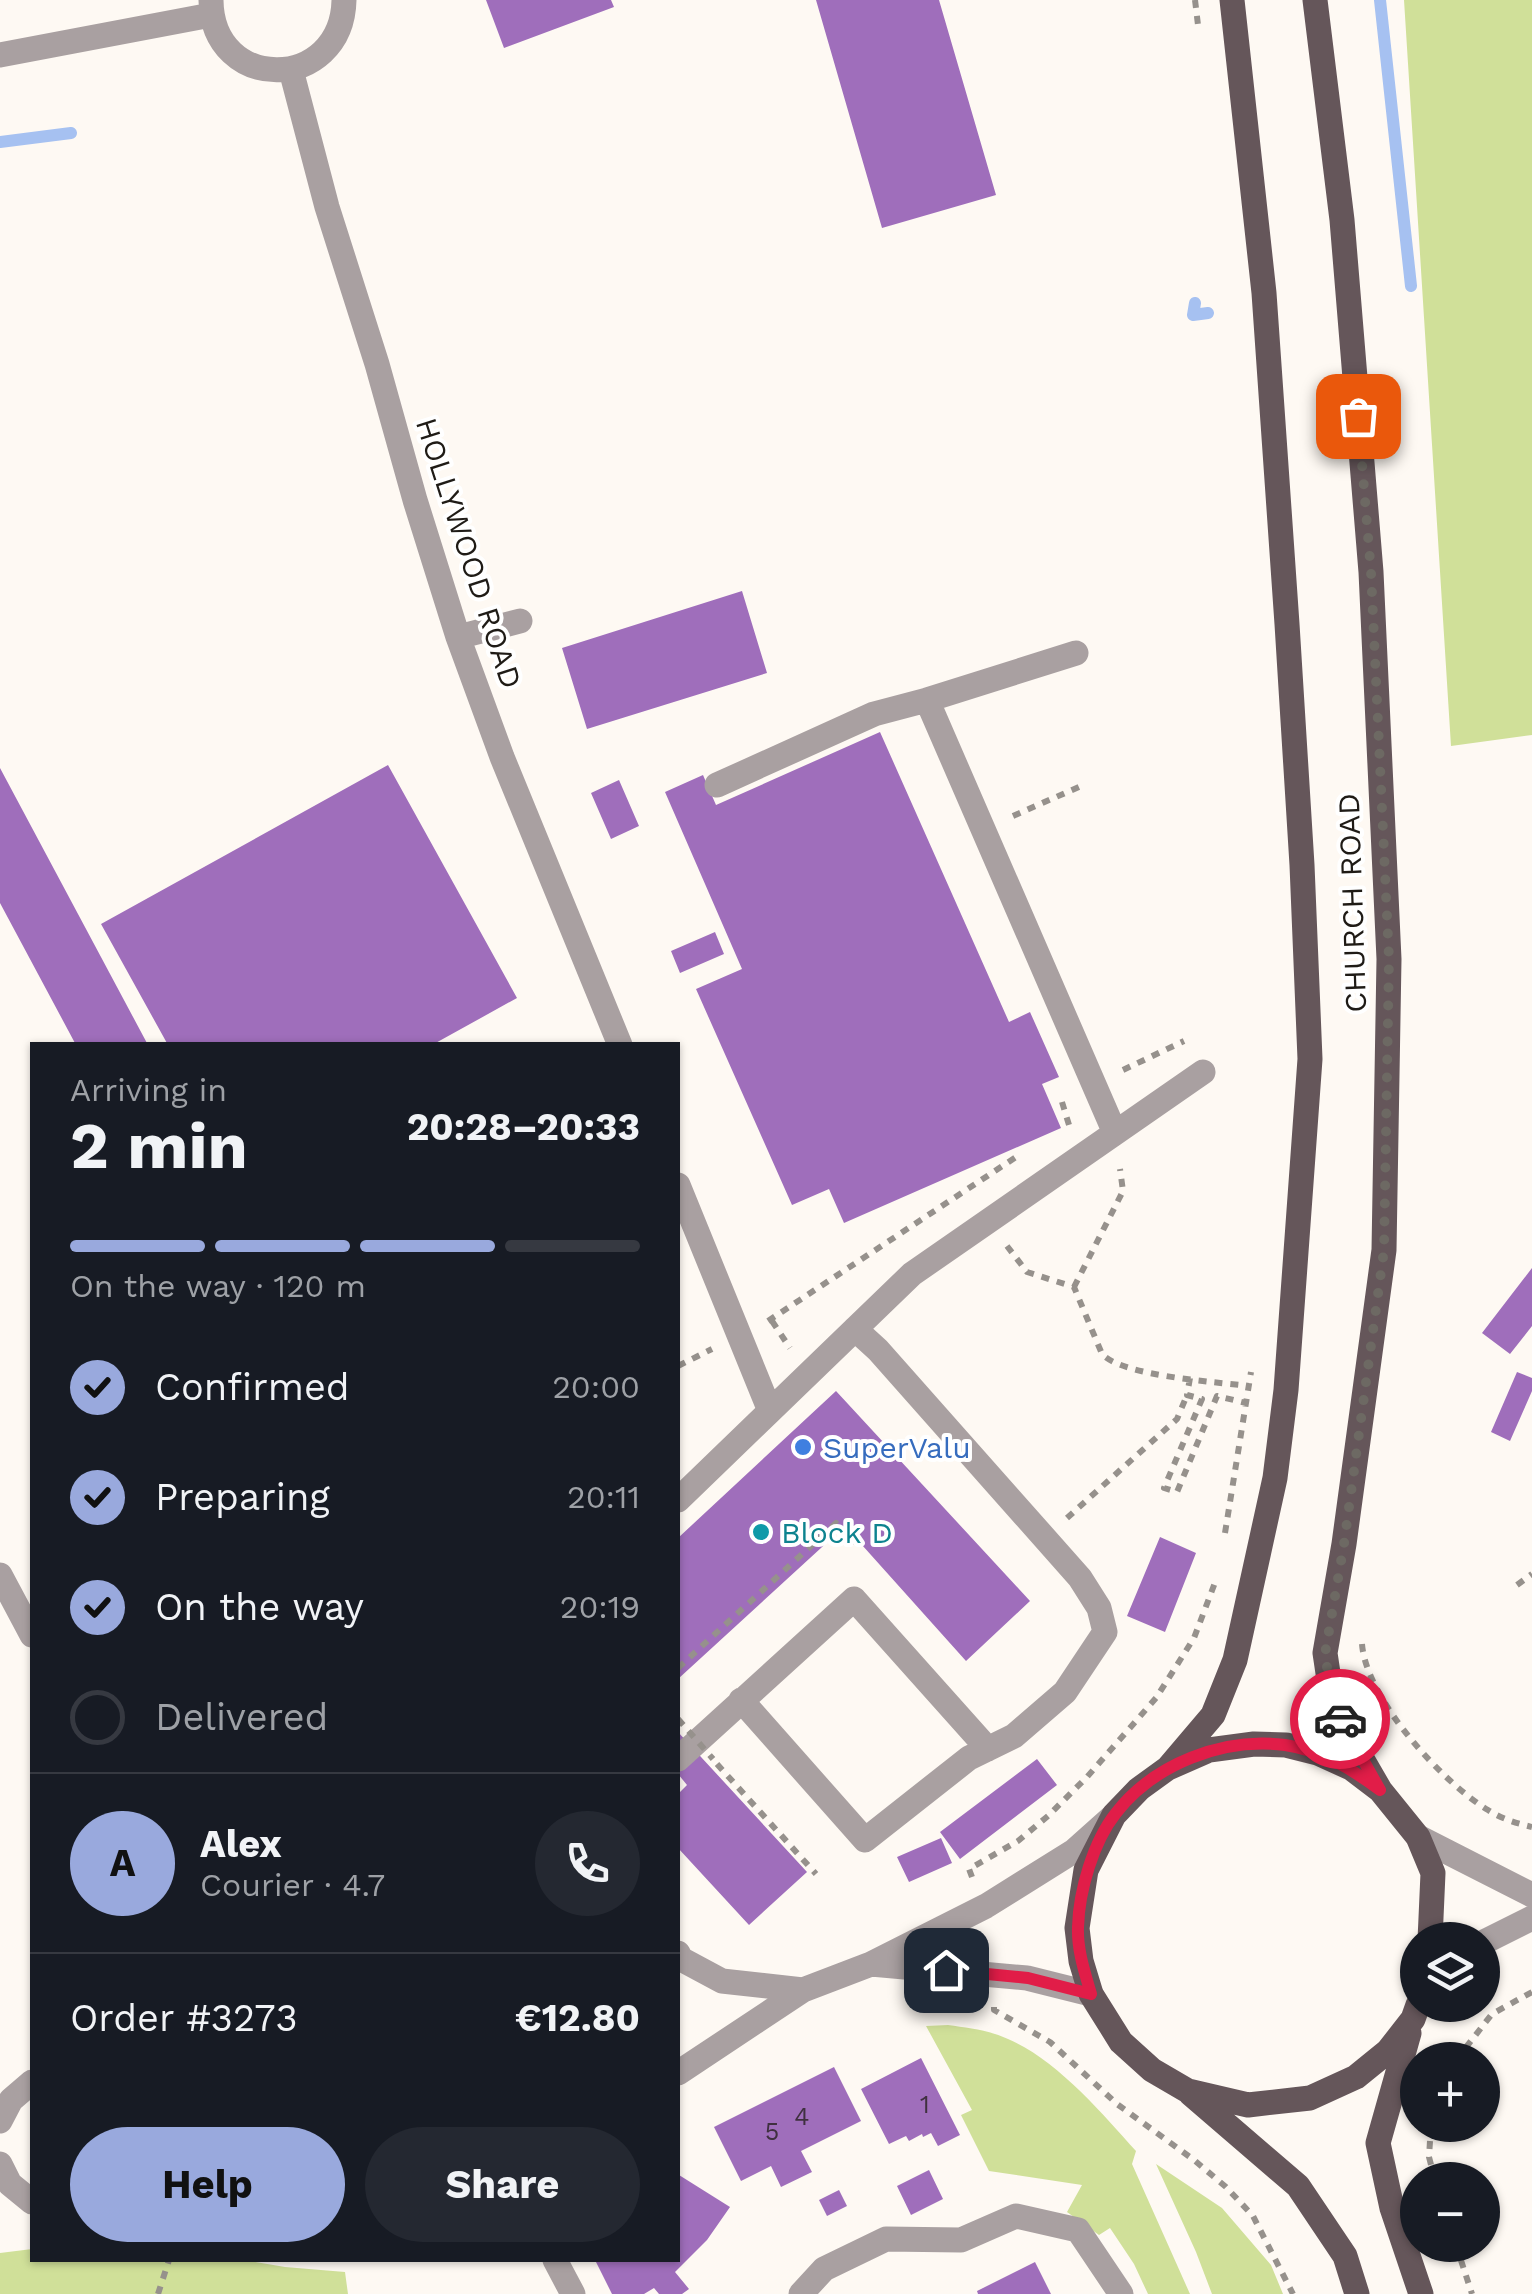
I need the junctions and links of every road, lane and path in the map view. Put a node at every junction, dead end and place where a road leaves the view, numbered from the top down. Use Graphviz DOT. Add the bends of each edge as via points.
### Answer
graph roads {
  1 [pos="344,0"];
  2 [pos="1195,0"];
  3 [pos="1232,0"];
  4 [pos="1315,0"];
  5 [pos="211,8"];
  6 [pos="1199,36"];
  7 [pos="0,55"];
  8 [pos="290,70"];
  9 [pos="520,620"];
  10 [pos="458,637"];
  11 [pos="1076,652"];
  12 [pos="927,700"];
  13 [pos="717,785"];
  14 [pos="1081,786"];
  15 [pos="983,830"];
  16 [pos="1189,1039"];
  17 [pos="614,1042"];
  18 [pos="1203,1072"];
  19 [pos="1094,1084"];
  20 [pos="1115,1133"];
  21 [pos="1052,1135"];
  22 [pos="1020,1155"];
  23 [pos="970,1186"];
  24 [pos="680,1190"];
  25 [pos="986,1222"];
  26 [pos="1074,1287"];
  27 [pos="855,1329"];
  28 [pos="739,1336"];
  29 [pos="1252,1370"];
  30 [pos="1190,1378"];
  31 [pos="1249,1386"];
  32 [pos="1187,1396"];
  33 [pos="1246,1403"];
  34 [pos="770,1412"];
  35 [pos="680,1498"];
  36 [pos="1045,1539"];
  37 [pos="855,1542"];
  38 [pos="1223,1545"];
  39 [pos="1532,1574"];
  40 [pos="0,1575"];
  41 [pos="1216,1580"];
  42 [pos="1517,1584"];
  43 [pos="30,1631"];
  44 [pos="680,1666"];
  45 [pos="742,1700"];
  46 [pos="680,1721"];
  47 [pos="988,1748"];
  48 [pos="680,1757"];
  49 [pos="1168,1768"];
  50 [pos="1380,1790"];
  51 [pos="1114,1815"];
  52 [pos="1418,1838"];
  53 [pos="969,1869"];
  54 [pos="816,1874"];
  55 [pos="1532,1895"];
  56 [pos="1532,1918"];
  57 [pos="1431,1922"];
  58 [pos="1500,1934"];
  59 [pos="680,1959"];
  60 [pos="871,1964"];
  61 [pos="1532,1981"];
  62 [pos="803,1990"];
  63 [pos="1530,1992"];
  64 [pos="1091,1994"];
  65 [pos="994,2010"];
  66 [pos="1408,2022"];
  67 [pos="1412,2022"];
  68 [pos="1470,2042"];
  69 [pos="680,2072"];
  70 [pos="30,2084"];
  71 [pos="1188,2091"];
  72 [pos="4,2105"];
  73 [pos="0,2164"];
  74 [pos="17,2201"];
  75 [pos="169,2262"];
  76 [pos="556,2262"];
  77 [pos="1462,2262"];
  78 [pos="158,2294"];
  79 [pos="573,2294"];
  80 [pos="801,2294"];
  81 [pos="1121,2294"];
  82 [pos="1293,2294"];
  83 [pos="1357,2294"];
  84 [pos="1421,2294"];
  85 [pos="1472,2294"];
  1 -- 8 [label="street" via="330,46"];
  2 -- 6 [label="path"];
  3 -- 49 [label="main road, CHURCH ROAD" via="1266,332 1310,1059 1275,1478 1235,1660 1214,1715"];
  4 -- 50 [label="main road, CHURCH ROAD" via="1342,220 1371,572 1389,959 1384,1250 1325,1654 1332,1700"];
  5 -- 7 [label="street"];
  5 -- 8 [label="street" via="231,53 248,64"];
  8 -- 10 [label="street, HOLLYWOOD ROAD"];
  9 -- 10 [label="street"];
  10 -- 17 [label="street, HOLLYWOOD ROAD"];
  11 -- 12 [label="street"];
  12 -- 13 [label="street" via="874,714"];
  12 -- 15 [label="street"];
  14 -- 15 [label="path"];
  15 -- 19 [label="street"];
  16 -- 19 [label="path"];
  18 -- 20 [label="street"];
  19 -- 20 [label="street"];
  19 -- 21 [label="path" via="1061,1098 1069,1125"];
  20 -- 25 [label="street"];
  20 -- 26 [label="path" via="1123,1190"];
  22 -- 23 [label="path"];
  23 -- 25 [label="path"];
  23 -- 28 [label="path"];
  24 -- 28 [label="street"];
  25 -- 26 [label="path" via="1027,1272"];
  25 -- 27 [label="street" via="912,1274"];
  26 -- 30 [label="path" via="1110,1363"];
  27 -- 34 [label="street"];
  27 -- 36 [label="street"];
  28 -- 34 [label="street"];
  29 -- 31 [label="path"];
  30 -- 31 [label="path"];
  30 -- 32 [label="path"];
  31 -- 33 [label="path"];
  32 -- 33 [label="path" via="1202,1399 1164,1488 1177,1492 1217,1396"];
  32 -- 36 [label="path" via="1177,1419"];
  33 -- 38 [label="path"];
  34 -- 35 [label="street"];
  36 -- 47 [label="street" via="1080,1578 1105,1632 1065,1692 1014,1736"];
  37 -- 44 [label="path" via="836,1523"];
  39 -- 42 [label="path"];
  40 -- 43 [label="street"];
  41 -- 53 [label="path" via="1194,1638 1156,1698 1048,1816"];
  45 -- 47 [label="street" via="865,1840"];
  45 -- 47 [label="street" via="854,1599"];
  45 -- 48 [label="street"];
  46 -- 54 [label="path, bridge"];
  49 -- 50 [label="main road" via="1210,1750 1286,1745 1351,1768"];
  49 -- 51 [label="main road"];
  50 -- 52 [label="main road"];
  51 -- 60 [label="street" via="1074,1851 986,1906"];
  51 -- 64 [label="main road" via="1086,1870 1078,1928"];
  52 -- 55 [label="street"];
  52 -- 57 [label="main road" via="1432,1872"];
  56 -- 58 [label="street"];
  59 -- 62 [label="street" via="722,1981"];
  60 -- 62 [label="street"];
  60 -- 64 [label="street" via="1028,1978"];
  61 -- 63 [label="path"];
  62 -- 69 [label="street"];
  63 -- 68 [label="path" via="1492,2014"];
  64 -- 71 [label="main road" via="1121,2042"];
  65 -- 82 [label="path" via="1050,2042 1117,2104 1226,2187 1253,2216"];
  66 -- 71 [label="main road" via="1388,2051 1356,2077 1310,2098 1248,2105"];
  67 -- 84 [label="main road" via="1378,2143"];
  70 -- 72 [label="street"];
  71 -- 83 [label="main road" via="1298,2186 1345,2256"];
  73 -- 74 [label="street"];
  75 -- 78 [label="path"];
  76 -- 79 [label="street"];
  77 -- 85 [label="path"];
  80 -- 81 [label="street" via="824,2269 886,2239 961,2240 1016,2216 1078,2230"];
}
